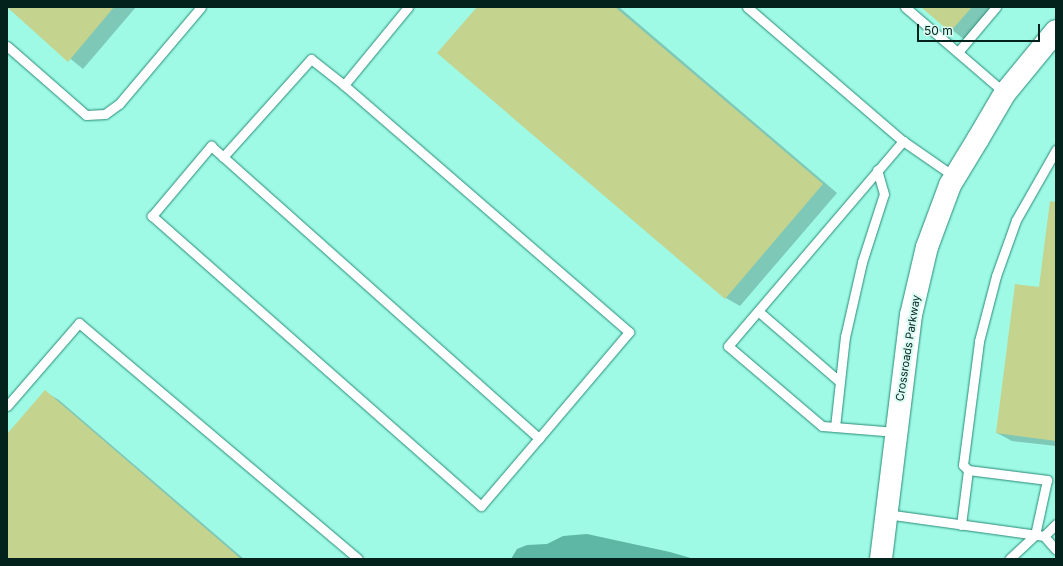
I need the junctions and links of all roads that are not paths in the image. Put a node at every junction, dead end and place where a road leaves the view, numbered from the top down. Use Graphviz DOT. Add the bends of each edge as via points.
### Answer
graph roads {
  1 [pos="201,7"];
  2 [pos="408,7"];
  3 [pos="747,7"];
  4 [pos="905,7"];
  5 [pos="996,7"];
  6 [pos="1056,32"];
  7 [pos="7,46"];
  8 [pos="958,52"];
  9 [pos="344,85"];
  10 [pos="1005,93"];
  11 [pos="903,141"];
  12 [pos="1056,150"];
  13 [pos="223,157"];
  14 [pos="877,170"];
  15 [pos="955,177"];
  16 [pos="758,311"];
  17 [pos="840,382"];
  18 [pos="7,406"];
  19 [pos="835,427"];
  20 [pos="896,432"];
  21 [pos="539,438"];
  22 [pos="968,470"];
  23 [pos="886,514"];
  24 [pos="1056,524"];
  25 [pos="961,525"];
  26 [pos="1039,535"];
  27 [pos="1056,550"];
  28 [pos="358,559"];
  29 [pos="881,559"];
  30 [pos="1009,559"];
  1 -- 7 [label="lane" via="119,104 105,114 86,115"];
  2 -- 9 [label="lane"];
  3 -- 11 [label="lane"];
  4 -- 8 [label="lane"];
  5 -- 8 [label="lane"];
  6 -- 10 [label="street, Crossroads Parkway"];
  8 -- 10 [label="lane"];
  9 -- 13 [label="lane" via="311,59"];
  9 -- 21 [label="lane" via="629,332"];
  10 -- 15 [label="street, Crossroads Parkway"];
  11 -- 14 [label="lane"];
  11 -- 15 [label="lane"];
  12 -- 22 [label="lane" via="1016,220 996,276 979,341 963,466"];
  13 -- 21 [label="lane"];
  13 -- 21 [label="lane" via="211,146 152,216 481,506"];
  14 -- 16 [label="lane"];
  14 -- 17 [label="lane" via="884,194 862,262 845,337"];
  15 -- 20 [label="street, Crossroads Parkway" via="927,247 911,315"];
  16 -- 17 [label="lane"];
  16 -- 19 [label="lane" via="728,346 822,426"];
  17 -- 19 [label="lane"];
  18 -- 28 [label="lane" via="79,323"];
  19 -- 20 [label="lane"];
  20 -- 23 [label="street, Crossroads Parkway"];
  22 -- 25 [label="lane"];
  22 -- 26 [label="lane" via="1047,480"];
  23 -- 25 [label="lane"];
  23 -- 29 [label="street, Crossroads Parkway"];
  24 -- 26 [label="lane"];
  25 -- 26 [label="lane"];
  26 -- 27 [label="lane"];
  26 -- 30 [label="lane"];
}
